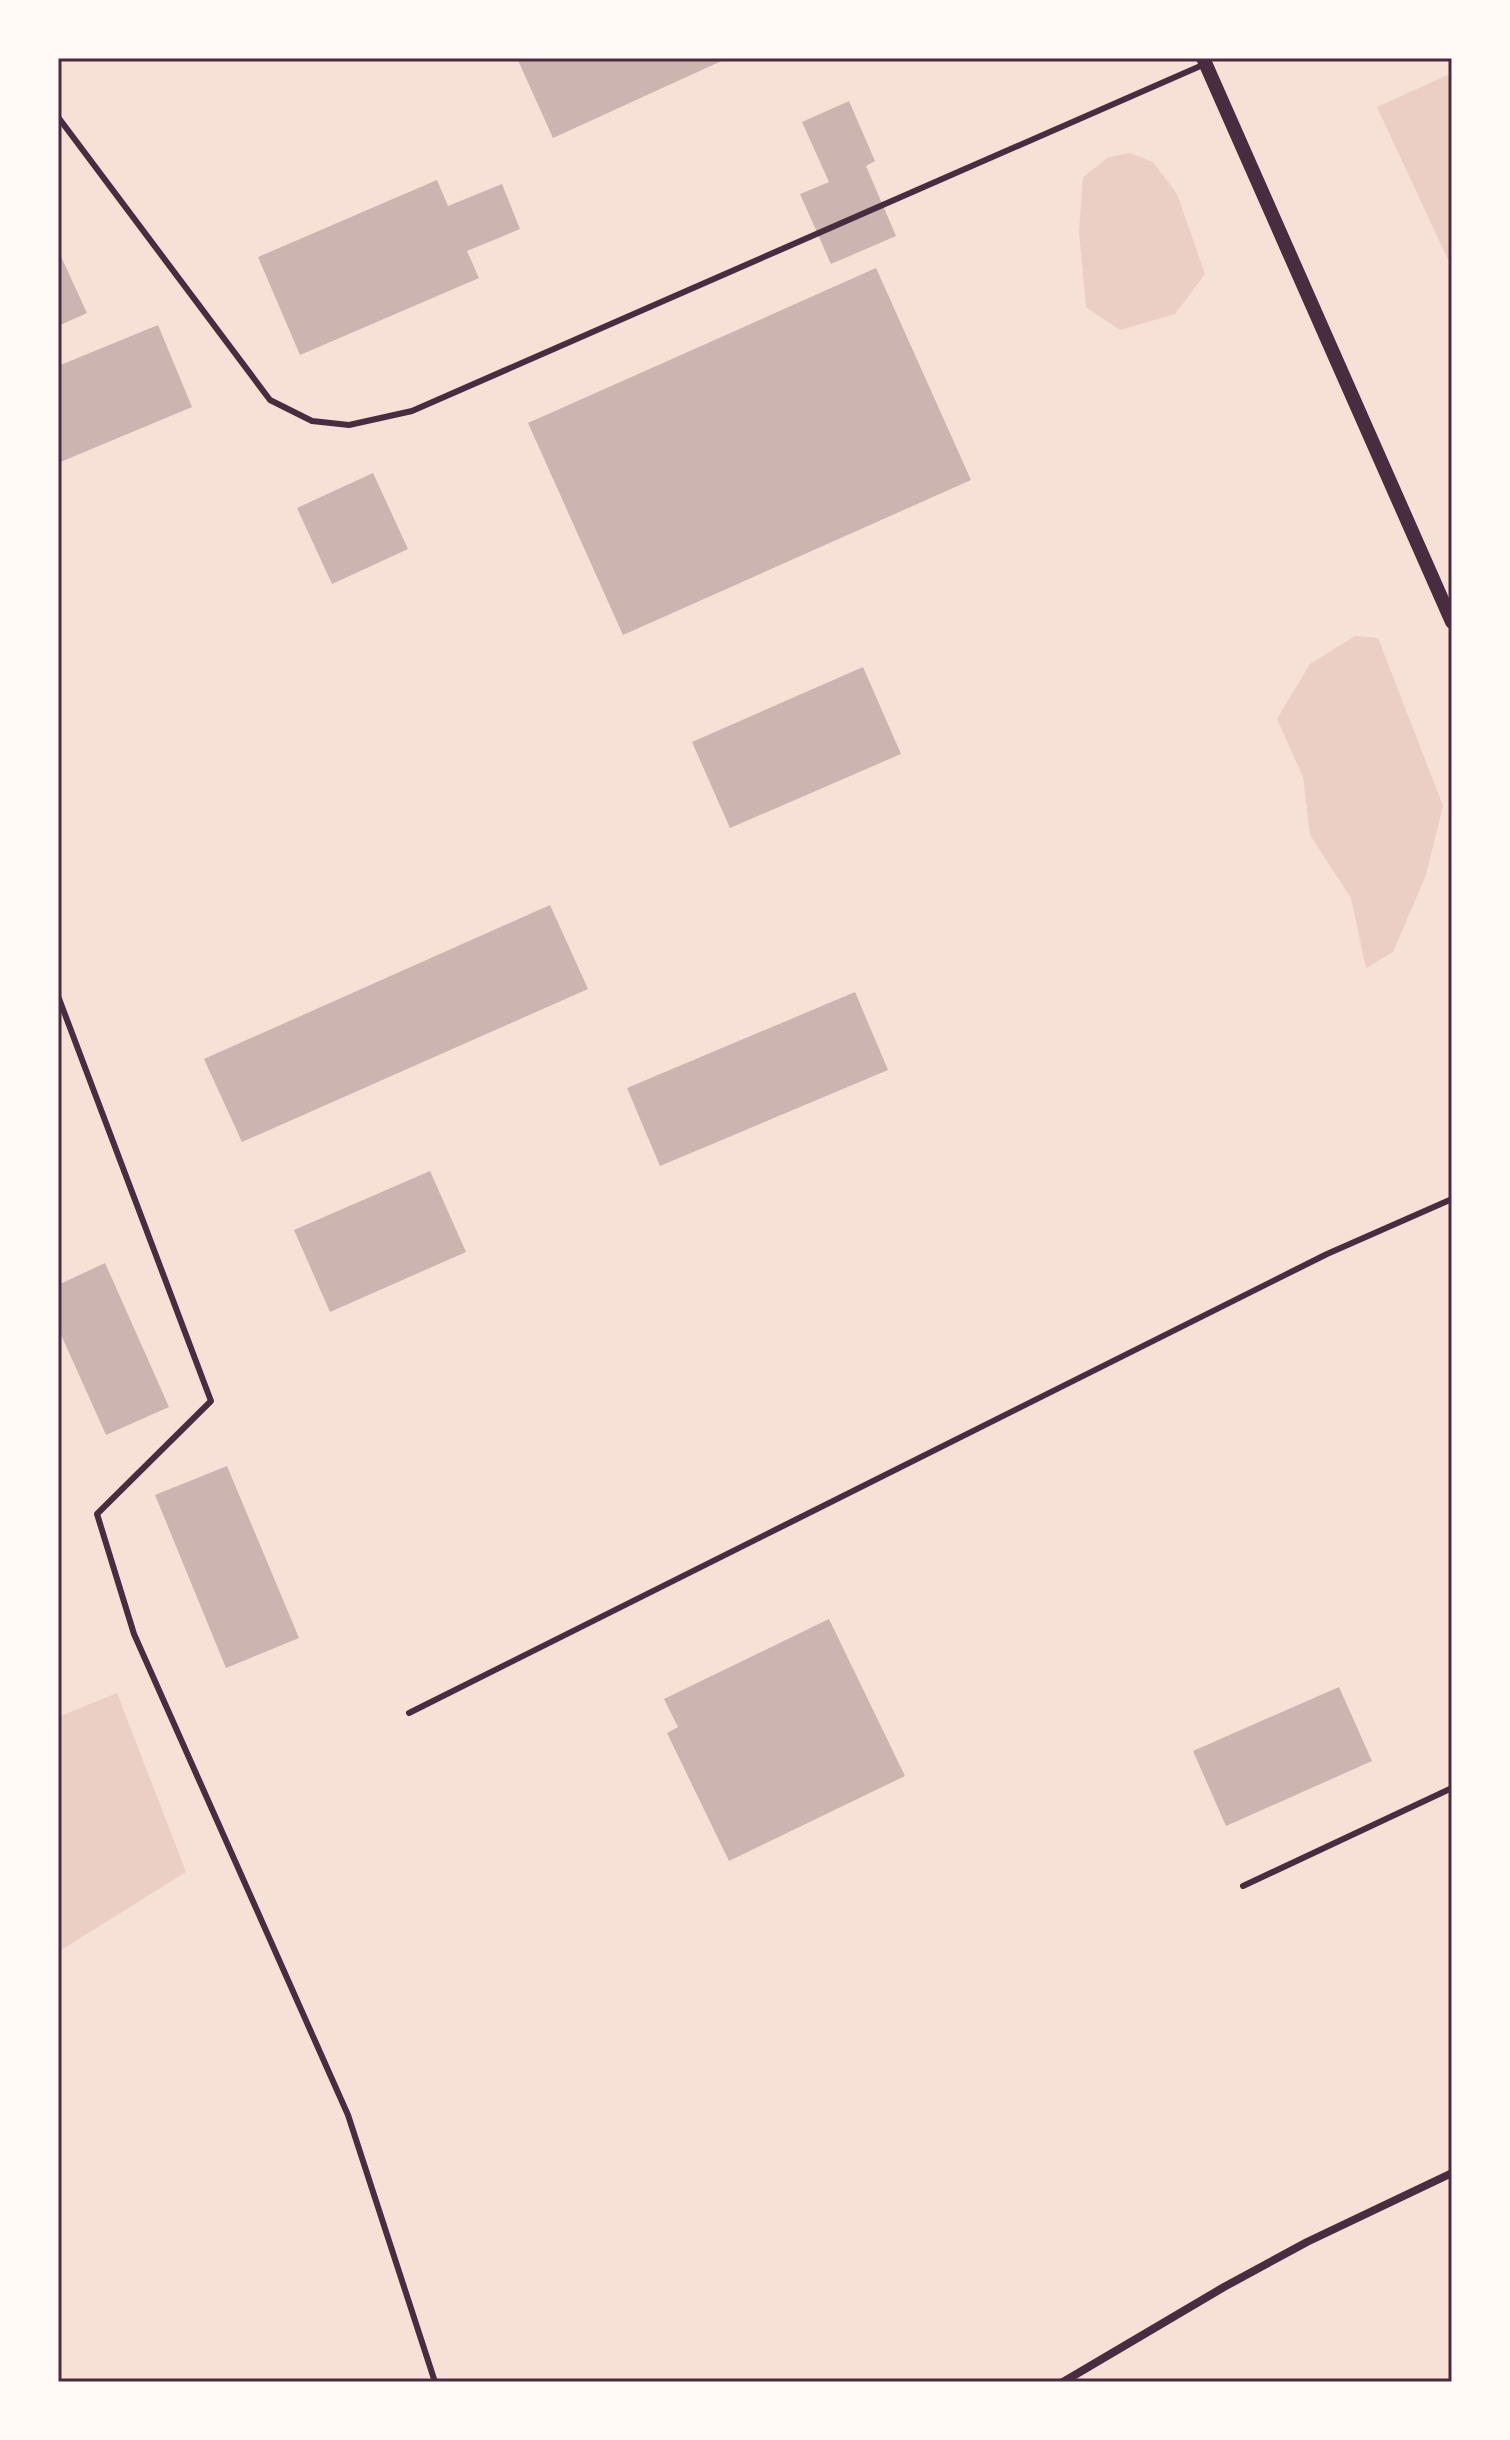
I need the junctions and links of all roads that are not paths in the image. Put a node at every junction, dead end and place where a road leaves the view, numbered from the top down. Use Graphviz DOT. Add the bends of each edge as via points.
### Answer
graph roads {
  1 [pos="1204,61"];
  2 [pos="58,117"];
  3 [pos="1447,600"];
  4 [pos="1452,622"];
  5 [pos="58,996"];
  6 [pos="1452,1199"];
  7 [pos="409,1713"];
  8 [pos="1452,1788"];
  9 [pos="1243,1886"];
  10 [pos="1452,2173"];
  11 [pos="435,2382"];
  12 [pos="1063,2382"];
  1 -- 2 [label="lane" via="412,411 349,425 312,421 270,400"];
  1 -- 3 [label="street"];
  3 -- 4 [label="street"];
  5 -- 11 [label="lane" via="211,1401 97,1514 134,1634 348,2115"];
  6 -- 7 [label="lane" via="1313,1261"];
  8 -- 9 [label="lane"];
  10 -- 12 [label="street" via="1307,2242"];
}
